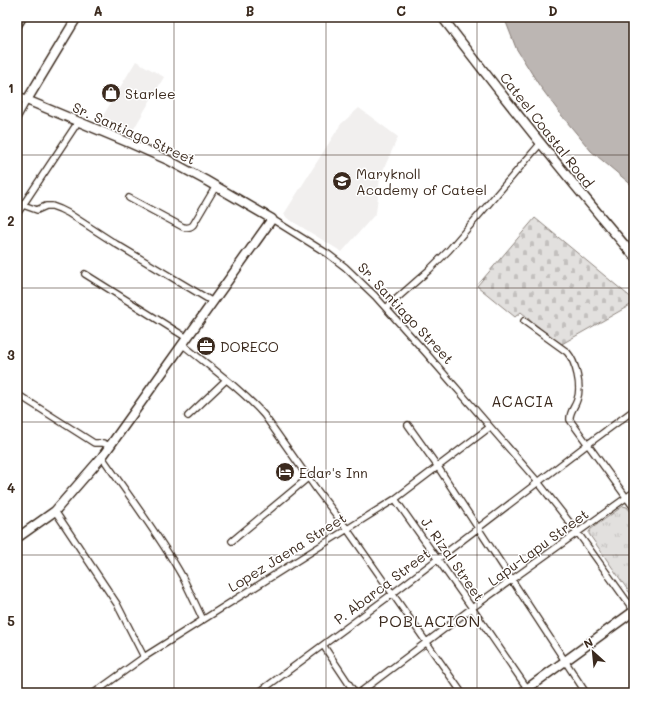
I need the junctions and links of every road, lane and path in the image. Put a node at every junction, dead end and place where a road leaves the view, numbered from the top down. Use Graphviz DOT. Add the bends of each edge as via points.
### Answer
graph roads {
  1 [pos="22,17"];
  2 [pos="77,17"];
  3 [pos="442,17"];
  4 [pos="17,25"];
  5 [pos="17,96"];
  6 [pos="27,100"];
  7 [pos="17,118"];
  8 [pos="78,122"];
  9 [pos="540,144"];
  10 [pos="216,186"];
  11 [pos="129,198"];
  12 [pos="23,205"];
  13 [pos="17,214"];
  14 [pos="272,219"];
  15 [pos="634,256"];
  16 [pos="85,274"];
  17 [pos="213,302"];
  18 [pos="386,308"];
  19 [pos="524,321"];
  20 [pos="184,341"];
  21 [pos="226,380"];
  22 [pos="17,394"];
  23 [pos="634,410"];
  24 [pos="188,416"];
  25 [pos="408,424"];
  26 [pos="490,427"];
  27 [pos="588,444"];
  28 [pos="110,446"];
  29 [pos="102,457"];
  30 [pos="438,467"];
  31 [pos="309,478"];
  32 [pos="538,482"];
  33 [pos="634,492"];
  34 [pos="627,498"];
  35 [pos="395,499"];
  36 [pos="634,508"];
  37 [pos="55,511"];
  38 [pos="478,528"];
  39 [pos="347,529"];
  40 [pos="578,533"];
  41 [pos="17,538"];
  42 [pos="232,540"];
  43 [pos="438,560"];
  44 [pos="512,580"];
  45 [pos="392,594"];
  46 [pos="472,608"];
  47 [pos="634,611"];
  48 [pos="203,620"];
  49 [pos="427,643"];
  50 [pos="323,645"];
  51 [pos="144,657"];
  52 [pos="565,661"];
  53 [pos="526,691"];
  54 [pos="94,693"];
  55 [pos="258,693"];
  56 [pos="355,693"];
  57 [pos="359,693"];
  58 [pos="462,693"];
  59 [pos="586,693"];
  1 -- 4 [label="street"];
  2 -- 6 [label="street"];
  3 -- 9 [label="street, Cateel Coastal Road"];
  5 -- 6 [label="street, Sr. Santiago Street"];
  6 -- 7 [label="street"];
  6 -- 8 [label="street, Sr. Santiago Street"];
  8 -- 10 [label="street, Sr. Santiago Street" via="168,160"];
  8 -- 12 [label="street"];
  9 -- 15 [label="street, Cateel Coastal Road"];
  9 -- 18 [label="street" via="449,250"];
  10 -- 11 [label="street" via="192,227 188,228"];
  10 -- 14 [label="street, Sr. Santiago Street"];
  12 -- 13 [label="street"];
  12 -- 17 [label="street" via="36,210 48,206 68,213"];
  14 -- 17 [label="street"];
  14 -- 18 [label="street, Sr. Santiago Street" via="345,267"];
  16 -- 20 [label="street"];
  17 -- 20 [label="street"];
  18 -- 26 [label="street, Sr. Santiago Street"];
  19 -- 27 [label="street" via="567,352 573,361 579,394 570,417"];
  20 -- 21 [label="street"];
  20 -- 28 [label="street"];
  21 -- 24 [label="street"];
  21 -- 31 [label="street" via="264,415"];
  22 -- 28 [label="street" via="94,443"];
  23 -- 27 [label="street, P. Abarca Street"];
  25 -- 30 [label="street"];
  26 -- 30 [label="street, Lopez Jaena Street"];
  26 -- 32 [label="street, Sr. Santiago Street"];
  27 -- 32 [label="street, P. Abarca Street"];
  27 -- 34 [label="street"];
  28 -- 29 [label="street"];
  29 -- 37 [label="street"];
  29 -- 48 [label="street" via="182,576"];
  30 -- 35 [label="street, Lopez Jaena Street"];
  30 -- 38 [label="street"];
  31 -- 39 [label="street"];
  31 -- 42 [label="street"];
  32 -- 38 [label="street, P. Abarca Street"];
  32 -- 40 [label="street, Sr. Santiago Street"];
  33 -- 34 [label="street, Lapu-Lapu Street"];
  34 -- 36 [label="street"];
  34 -- 40 [label="street, Lapu-Lapu Street"];
  35 -- 39 [label="street, Lopez Jaena Street"];
  35 -- 43 [label="street, J. Rizal Street"];
  37 -- 41 [label="street"];
  37 -- 51 [label="street" via="117,604"];
  38 -- 43 [label="street, P. Abarca Street"];
  38 -- 44 [label="street"];
  39 -- 45 [label="street"];
  39 -- 48 [label="street, Lopez Jaena Street"];
  40 -- 44 [label="street, Lapu-Lapu Street"];
  40 -- 47 [label="street, Sr. Santiago Street"];
  43 -- 45 [label="street, P. Abarca Street"];
  43 -- 46 [label="street, J. Rizal Street"];
  44 -- 46 [label="street, Lapu-Lapu Street"];
  44 -- 52 [label="street"];
  45 -- 49 [label="street"];
  45 -- 50 [label="street, P. Abarca Street"];
  46 -- 49 [label="street, Lapu-Lapu Street"];
  46 -- 53 [label="street, J. Rizal Street"];
  47 -- 52 [label="street"];
  48 -- 51 [label="street, Lopez Jaena Street"];
  49 -- 57 [label="street, Lapu-Lapu Street"];
  49 -- 58 [label="street"];
  50 -- 55 [label="street, P. Abarca Street"];
  50 -- 56 [label="street"];
  51 -- 54 [label="street, Lopez Jaena Street"];
  52 -- 53 [label="street"];
  52 -- 59 [label="street"];
}
